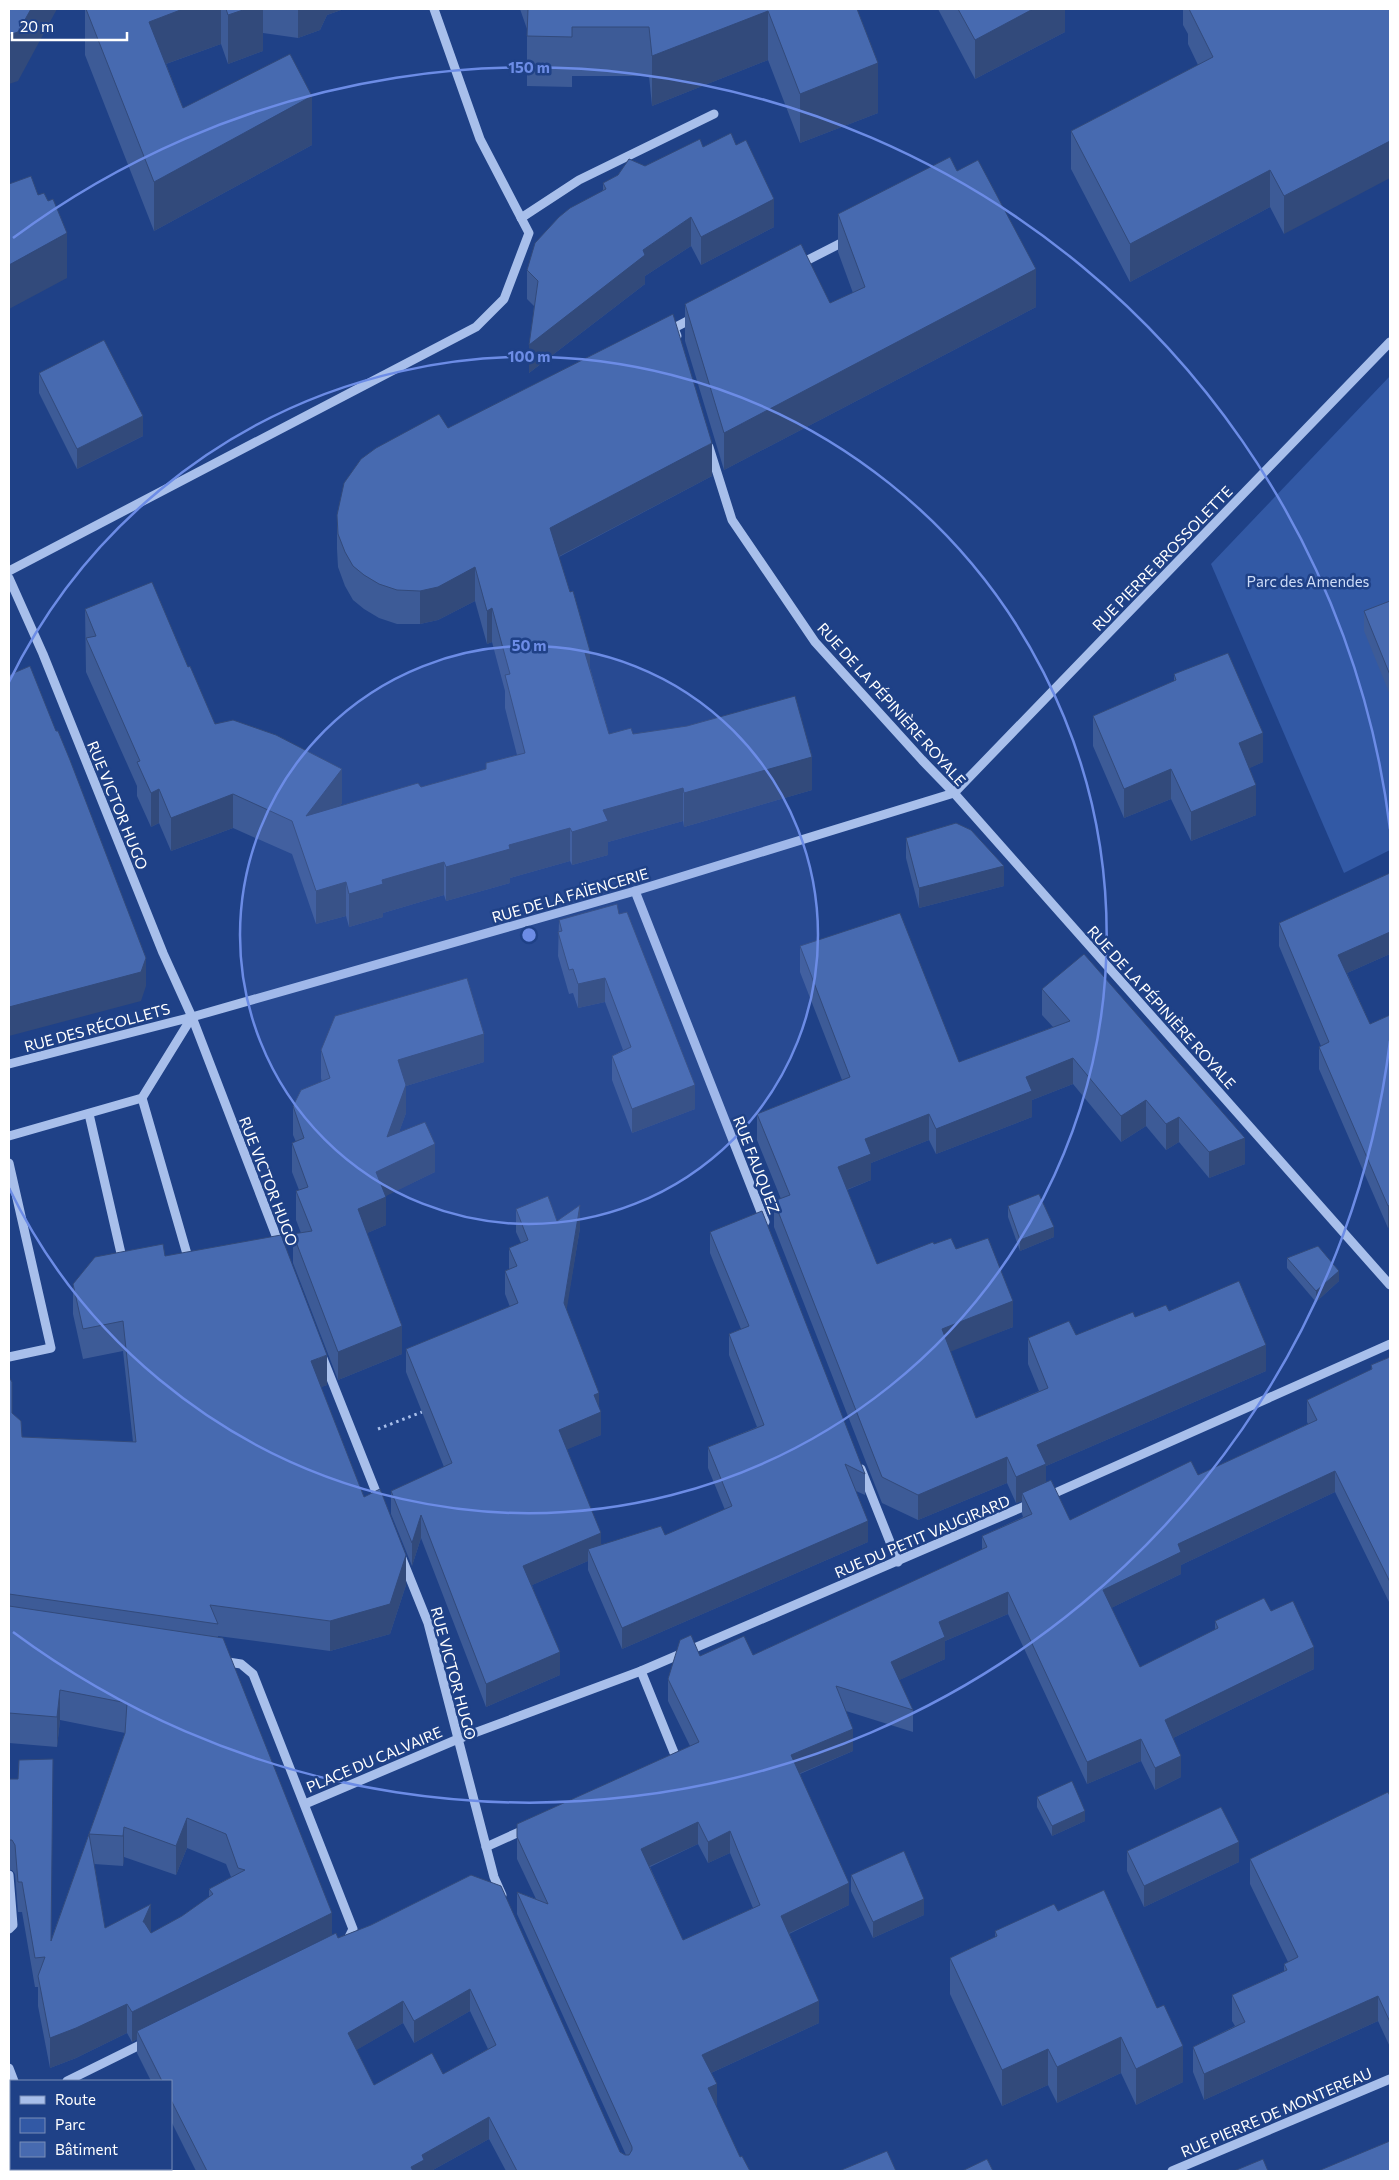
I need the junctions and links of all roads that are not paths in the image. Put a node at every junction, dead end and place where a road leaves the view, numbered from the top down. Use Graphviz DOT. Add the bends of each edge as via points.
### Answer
graph roads {
  1 [pos="434,9"];
  2 [pos="714,114"];
  3 [pos="521,218"];
  4 [pos="852,238"];
  5 [pos="790,269"];
  6 [pos="701,314"];
  7 [pos="1390,342"];
  8 [pos="680,346"];
  9 [pos="707,440"];
  10 [pos="9,571"];
  11 [pos="9,578"];
  12 [pos="954,793"];
  13 [pos="635,891"];
  14 [pos="192,1017"];
  15 [pos="9,1064"];
  16 [pos="142,1098"];
  17 [pos="90,1114"];
  18 [pos="9,1136"];
  19 [pos="9,1163"];
  20 [pos="768,1229"];
  21 [pos="187,1254"];
  22 [pos="283,1254"];
  23 [pos="124,1266"];
  24 [pos="1390,1285"];
  25 [pos="1390,1344"];
  26 [pos="318,1346"];
  27 [pos="9,1357"];
  28 [pos="858,1461"];
  29 [pos="384,1512"];
  30 [pos="399,1549"];
  31 [pos="898,1562"];
  32 [pos="213,1660"];
  33 [pos="640,1671"];
  34 [pos="458,1738"];
  35 [pos="668,1764"];
  36 [pos="305,1804"];
  37 [pos="541,1822"];
  38 [pos="486,1847"];
  39 [pos="9,1875"];
  40 [pos="506,1904"];
  41 [pos="9,1929"];
  42 [pos="339,1947"];
  43 [pos="155,2038"];
  44 [pos="9,2068"];
  45 [pos="1390,2079"];
  46 [pos="14,2080"];
  47 [pos="69,2080"];
  48 [pos="1172,2171"];
  1 -- 3 [label="street" via="480,139"];
  2 -- 3 [label="street" via="579,180"];
  3 -- 10 [label="street" via="529,234 518,266 504,299 476,327"];
  4 -- 5 [label="street"];
  6 -- 8 [label="street" via="674,328"];
  7 -- 12 [label="street, RUE PIERRE BROSSOLETTE"];
  9 -- 12 [label="street, RUE DE LA PÉPINIÈRE ROYALE" via="732,520 815,642"];
  11 -- 14 [label="street, RUE VICTOR HUGO"];
  12 -- 13 [label="street, RUE DE LA FAÏENCERIE"];
  12 -- 24 [label="street, RUE DE LA PÉPINIÈRE ROYALE"];
  13 -- 14 [label="street, RUE DE LA FAÏENCERIE"];
  13 -- 20 [label="street, RUE FAUQUEZ"];
  14 -- 15 [label="street, RUE DES RÉCOLLETS"];
  14 -- 16 [label="street"];
  14 -- 22 [label="street, RUE VICTOR HUGO"];
  16 -- 17 [label="street"];
  16 -- 21 [label="street"];
  17 -- 18 [label="street"];
  17 -- 23 [label="street"];
  19 -- 27 [label="street" via="52,1348"];
  25 -- 31 [label="street, RUE DU PETIT VAUGIRARD"];
  26 -- 29 [label="street"];
  28 -- 31 [label="street"];
  30 -- 34 [label="street, RUE VICTOR HUGO" via="428,1623"];
  31 -- 33 [label="street, RUE DU PETIT VAUGIRARD"];
  32 -- 36 [label="street" via="241,1664 253,1674"];
  33 -- 34 [label="street, RUE DU PETIT VAUGIRARD"];
  33 -- 35 [label="street" via="677,1760"];
  34 -- 36 [label="street, PLACE DU CALVAIRE"];
  34 -- 38 [label="street, RUE VICTOR HUGO"];
  36 -- 42 [label="street, PLACE DU CALVAIRE" via="352,1929 348,1942"];
  37 -- 38 [label="street"];
  38 -- 40 [label="street, RUE VICTOR HUGO"];
  39 -- 41 [label="street" via="13,1926"];
  43 -- 47 [label="street"];
  44 -- 46 [label="street"];
  45 -- 48 [label="street, RUE PIERRE DE MONTEREAU"];
}
